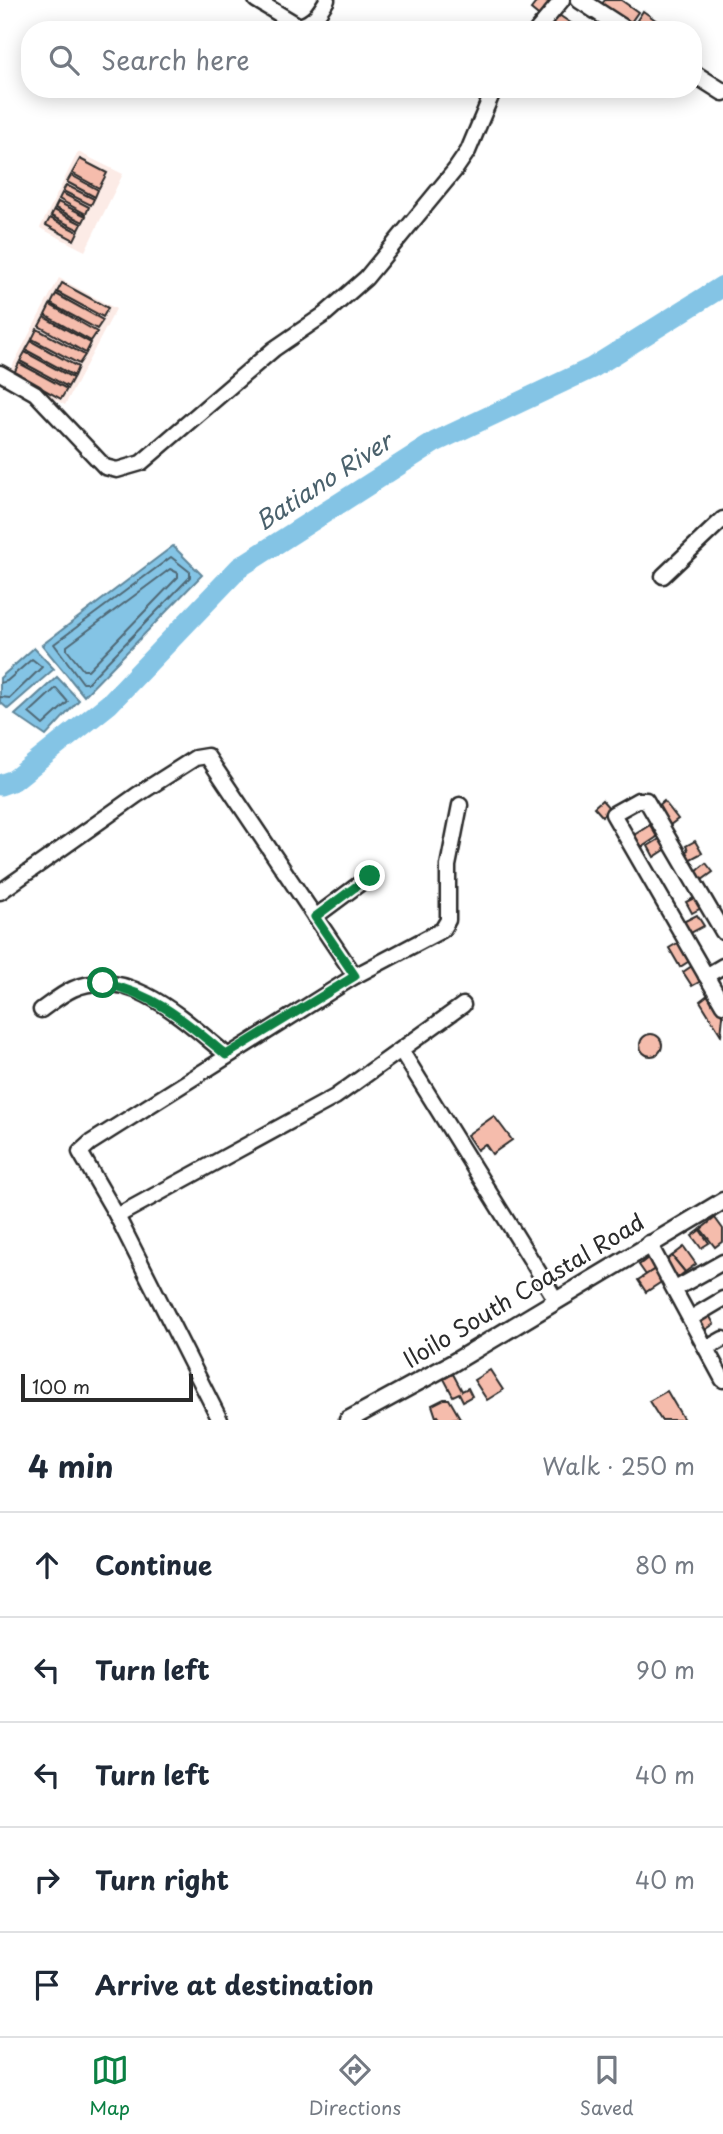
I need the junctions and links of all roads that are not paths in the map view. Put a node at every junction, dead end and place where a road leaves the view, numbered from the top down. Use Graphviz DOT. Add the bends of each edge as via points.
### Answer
graph roads {
  1 [pos="256,0"];
  2 [pos="327,0"];
  3 [pos="562,0"];
  4 [pos="580,0"];
  5 [pos="291,21"];
  6 [pos="308,21"];
  7 [pos="544,21"];
  8 [pos="612,21"];
  9 [pos="702,79"];
  10 [pos="723,92"];
  11 [pos="490,98"];
  12 [pos="0,373"];
  13 [pos="723,519"];
  14 [pos="663,576"];
  15 [pos="460,805"];
  16 [pos="370,876"];
  17 [pos="0,892"];
  18 [pos="315,917"];
  19 [pos="723,932"];
  20 [pos="723,966"];
  21 [pos="355,976"];
  22 [pos="706,976"];
  23 [pos="463,1005"];
  24 [pos="723,1005"];
  25 [pos="41,1010"];
  26 [pos="402,1052"];
  27 [pos="226,1055"];
  28 [pos="723,1201"];
  29 [pos="117,1216"];
  30 [pos="649,1243"];
  31 [pos="723,1262"];
  32 [pos="675,1289"];
  33 [pos="723,1299"];
  34 [pos="556,1300"];
  35 [pos="691,1318"];
  36 [pos="723,1339"];
  37 [pos="708,1348"];
  38 [pos="723,1380"];
  39 [pos="220,1420"];
  40 [pos="348,1420"];
  1 -- 5 [label="street"];
  2 -- 6 [label="street" via="318,16"];
  3 -- 7 [label="street"];
  4 -- 8 [label="street"];
  9 -- 10 [label="street"];
  11 -- 12 [label="street" via="455,170 366,278 326,314 274,349 141,463 117,470 105,467 35,393"];
  13 -- 14 [label="street"];
  15 -- 21 [label="street" via="448,866 445,926"];
  16 -- 18 [label="street"];
  17 -- 18 [label="street" via="137,795 195,758 208,756"];
  18 -- 21 [label="street"];
  19 -- 22 [label="street" via="646,800 613,814"];
  20 -- 22 [label="street"];
  21 -- 27 [label="street"];
  22 -- 24 [label="street"];
  23 -- 26 [label="street"];
  25 -- 27 [label="street" via="74,988 103,983 133,990 167,1007"];
  26 -- 29 [label="street" via="335,1097"];
  26 -- 34 [label="street"];
  27 -- 29 [label="street" via="80,1152"];
  28 -- 30 [label="street, Iloilo South Coastal Road"];
  29 -- 39 [label="street"];
  30 -- 32 [label="street"];
  30 -- 34 [label="street, Iloilo South Coastal Road"];
  31 -- 32 [label="street"];
  32 -- 35 [label="street"];
  33 -- 35 [label="street"];
  34 -- 40 [label="street, Iloilo South Coastal Road"];
  35 -- 37 [label="street"];
  36 -- 37 [label="street"];
  37 -- 38 [label="street"];
}
